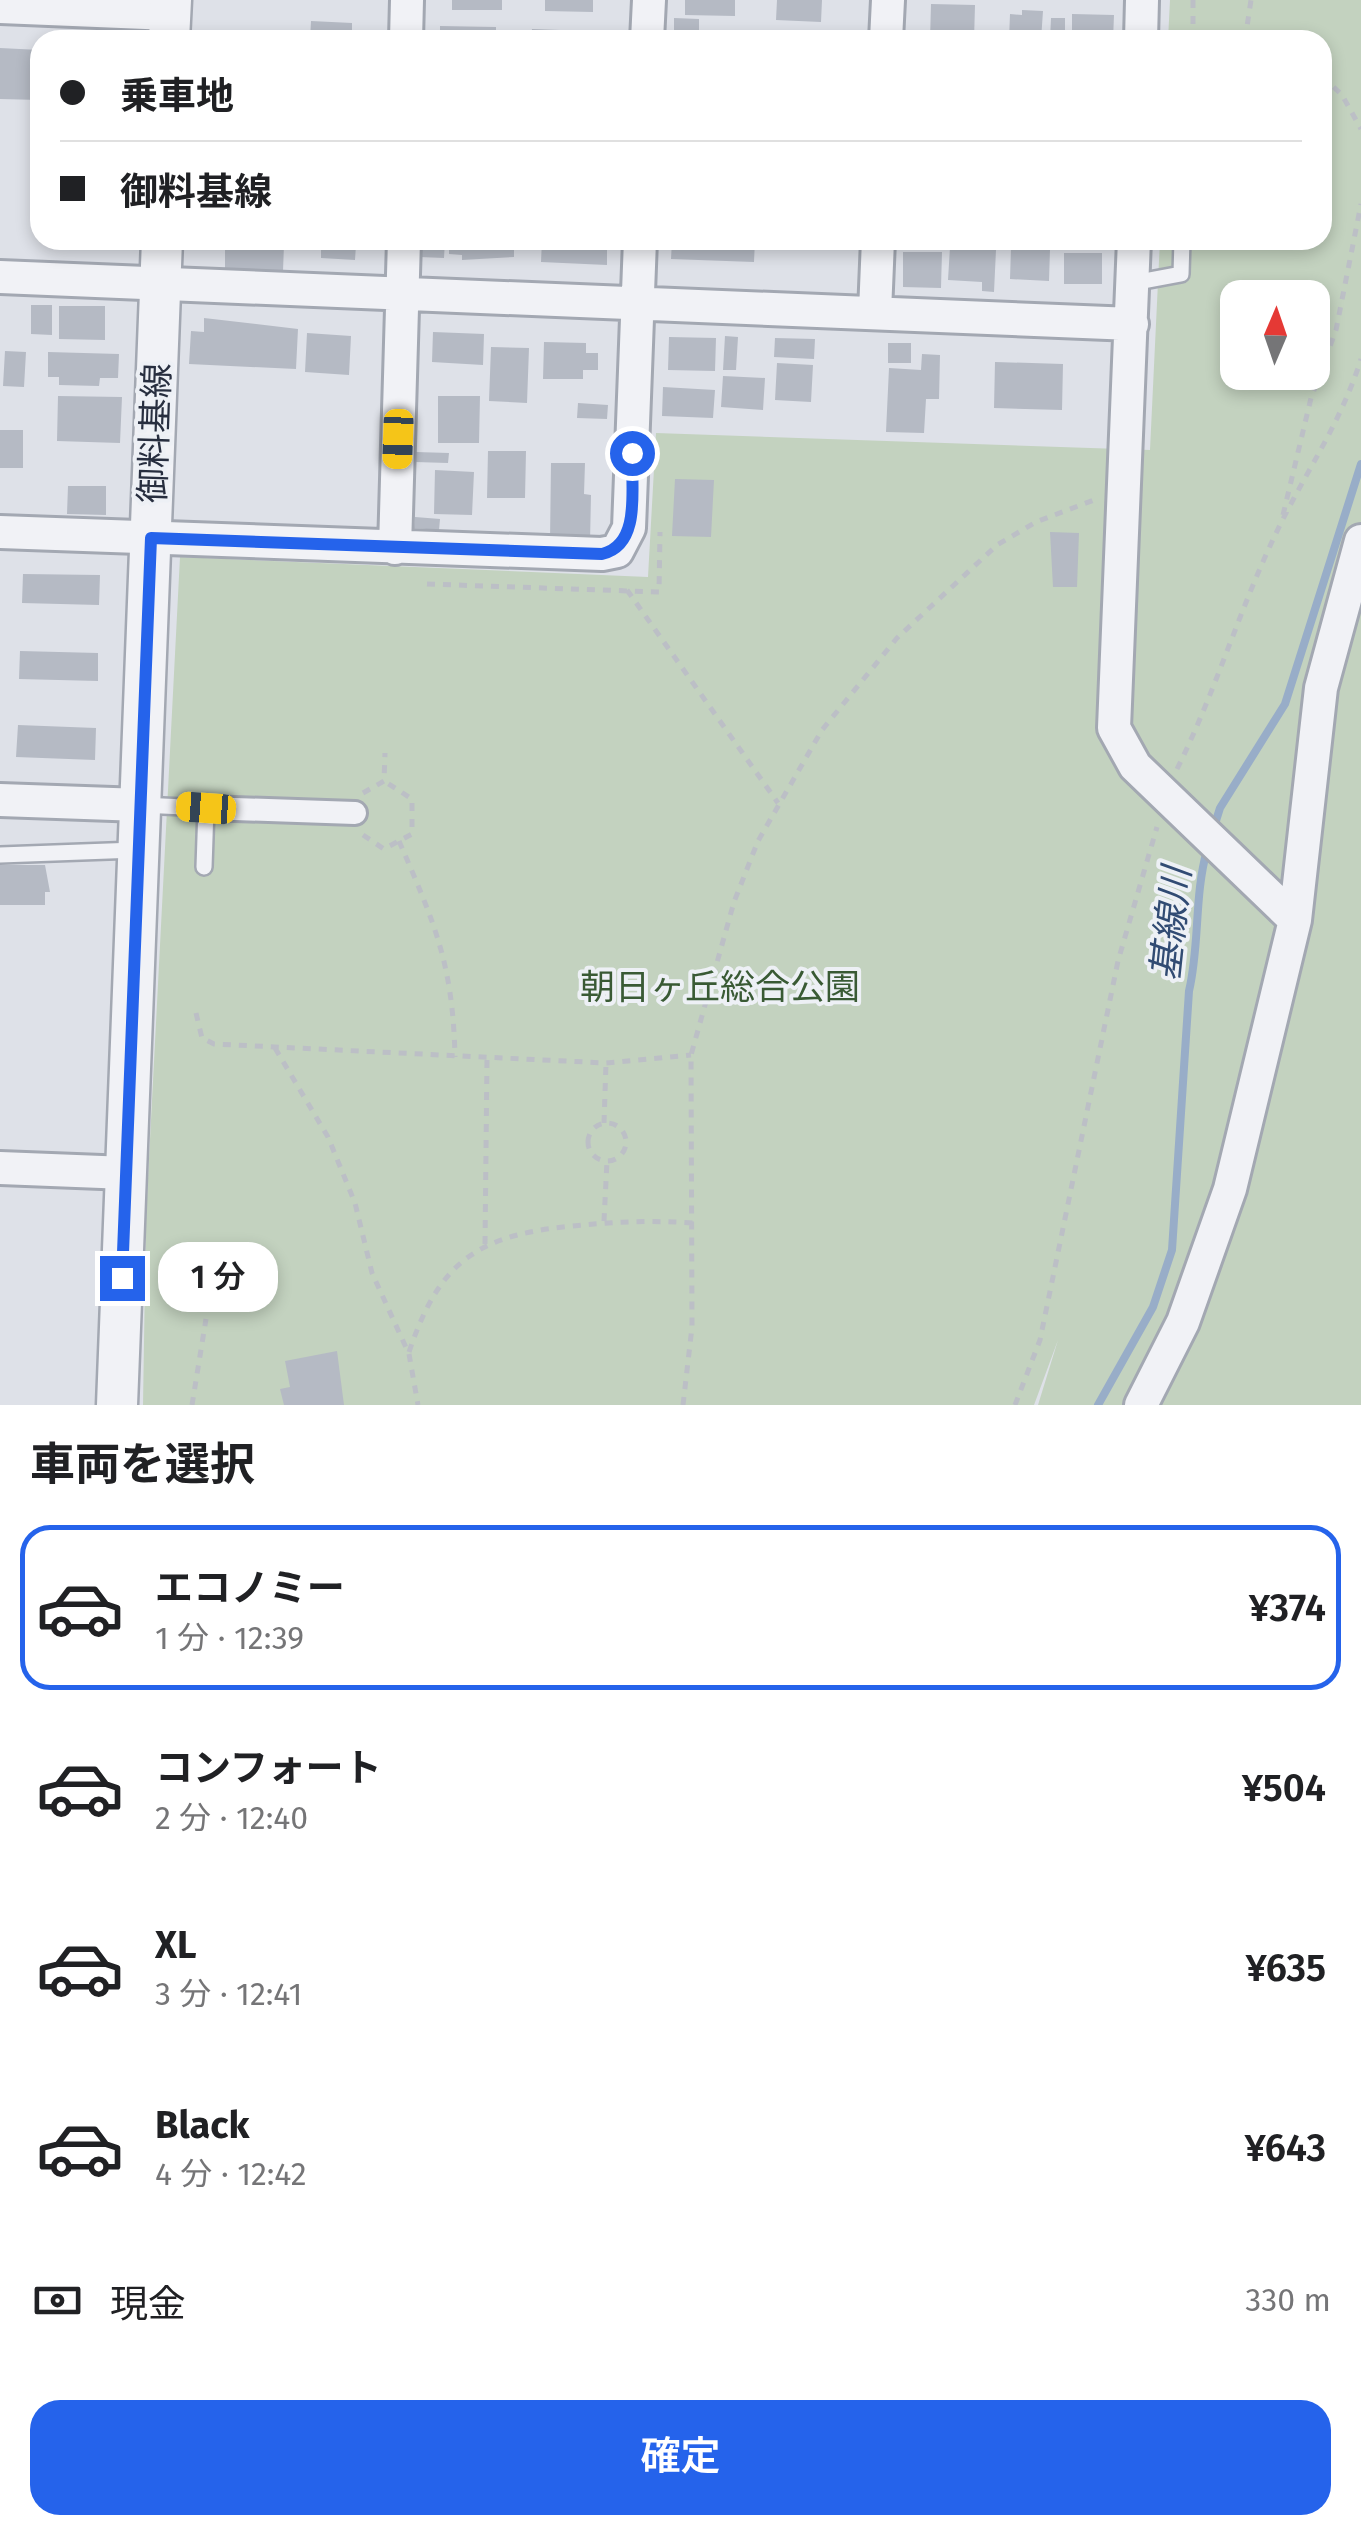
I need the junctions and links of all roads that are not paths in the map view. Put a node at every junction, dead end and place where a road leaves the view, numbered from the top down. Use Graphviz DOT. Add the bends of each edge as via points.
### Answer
graph roads {
  1 [pos="407,0"];
  2 [pos="649,0"];
  3 [pos="888,0"];
  4 [pos="1142,0"];
  5 [pos="0,7"];
  6 [pos="170,18"];
  7 [pos="406,30"];
  8 [pos="648,30"];
  9 [pos="886,30"];
  10 [pos="1141,30"];
  11 [pos="162,250"];
  12 [pos="404,250"];
  13 [pos="640,250"];
  14 [pos="878,250"];
  15 [pos="1134,250"];
  16 [pos="1181,250"];
  17 [pos="0,277"];
  18 [pos="1133,283"];
  19 [pos="160,286"];
  20 [pos="404,294"];
  21 [pos="638,303"];
  22 [pos="876,312"];
  23 [pos="1132,324"];
  24 [pos="0,532"];
  25 [pos="151,538"];
  26 [pos="1361,541"];
  27 [pos="394,548"];
  28 [pos="0,800"];
  29 [pos="141,804"];
  30 [pos="206,808"];
  31 [pos="355,813"];
  32 [pos="140,850"];
  33 [pos="0,855"];
  34 [pos="204,867"];
  35 [pos="1295,920"];
  36 [pos="0,1168"];
  37 [pos="127,1173"];
  38 [pos="116,1405"];
  39 [pos="1141,1405"];
  1 -- 7 [label="street"];
  2 -- 8 [label="street"];
  3 -- 9 [label="street"];
  4 -- 10 [label="street"];
  5 -- 6 [label="street"];
  11 -- 19 [label="street, 御料基線"];
  12 -- 20 [label="street"];
  13 -- 21 [label="street"];
  14 -- 22 [label="street"];
  15 -- 18 [label="street"];
  16 -- 18 [label="lane" via="1180,274"];
  17 -- 19 [label="street"];
  18 -- 23 [label="street"];
  19 -- 20 [label="street"];
  19 -- 25 [label="street, 御料基線"];
  20 -- 21 [label="street"];
  20 -- 27 [label="street"];
  21 -- 22 [label="street"];
  21 -- 27 [label="street" via="630,528 617,551"];
  22 -- 23 [label="street"];
  23 -- 35 [label="street" via="1114,728 1135,766"];
  24 -- 25 [label="street"];
  25 -- 27 [label="street"];
  25 -- 29 [label="street, 御料基線"];
  26 -- 35 [label="street" via="1320,688"];
  28 -- 29 [label="street"];
  29 -- 30 [label="lane"];
  29 -- 32 [label="street, 御料基線"];
  30 -- 31 [label="street"];
  30 -- 34 [label="lane"];
  32 -- 33 [label="lane"];
  32 -- 37 [label="street, 御料基線"];
  35 -- 39 [label="street" via="1230,1189 1183,1322"];
  36 -- 37 [label="street"];
  37 -- 38 [label="street, 御料基線"];
}
